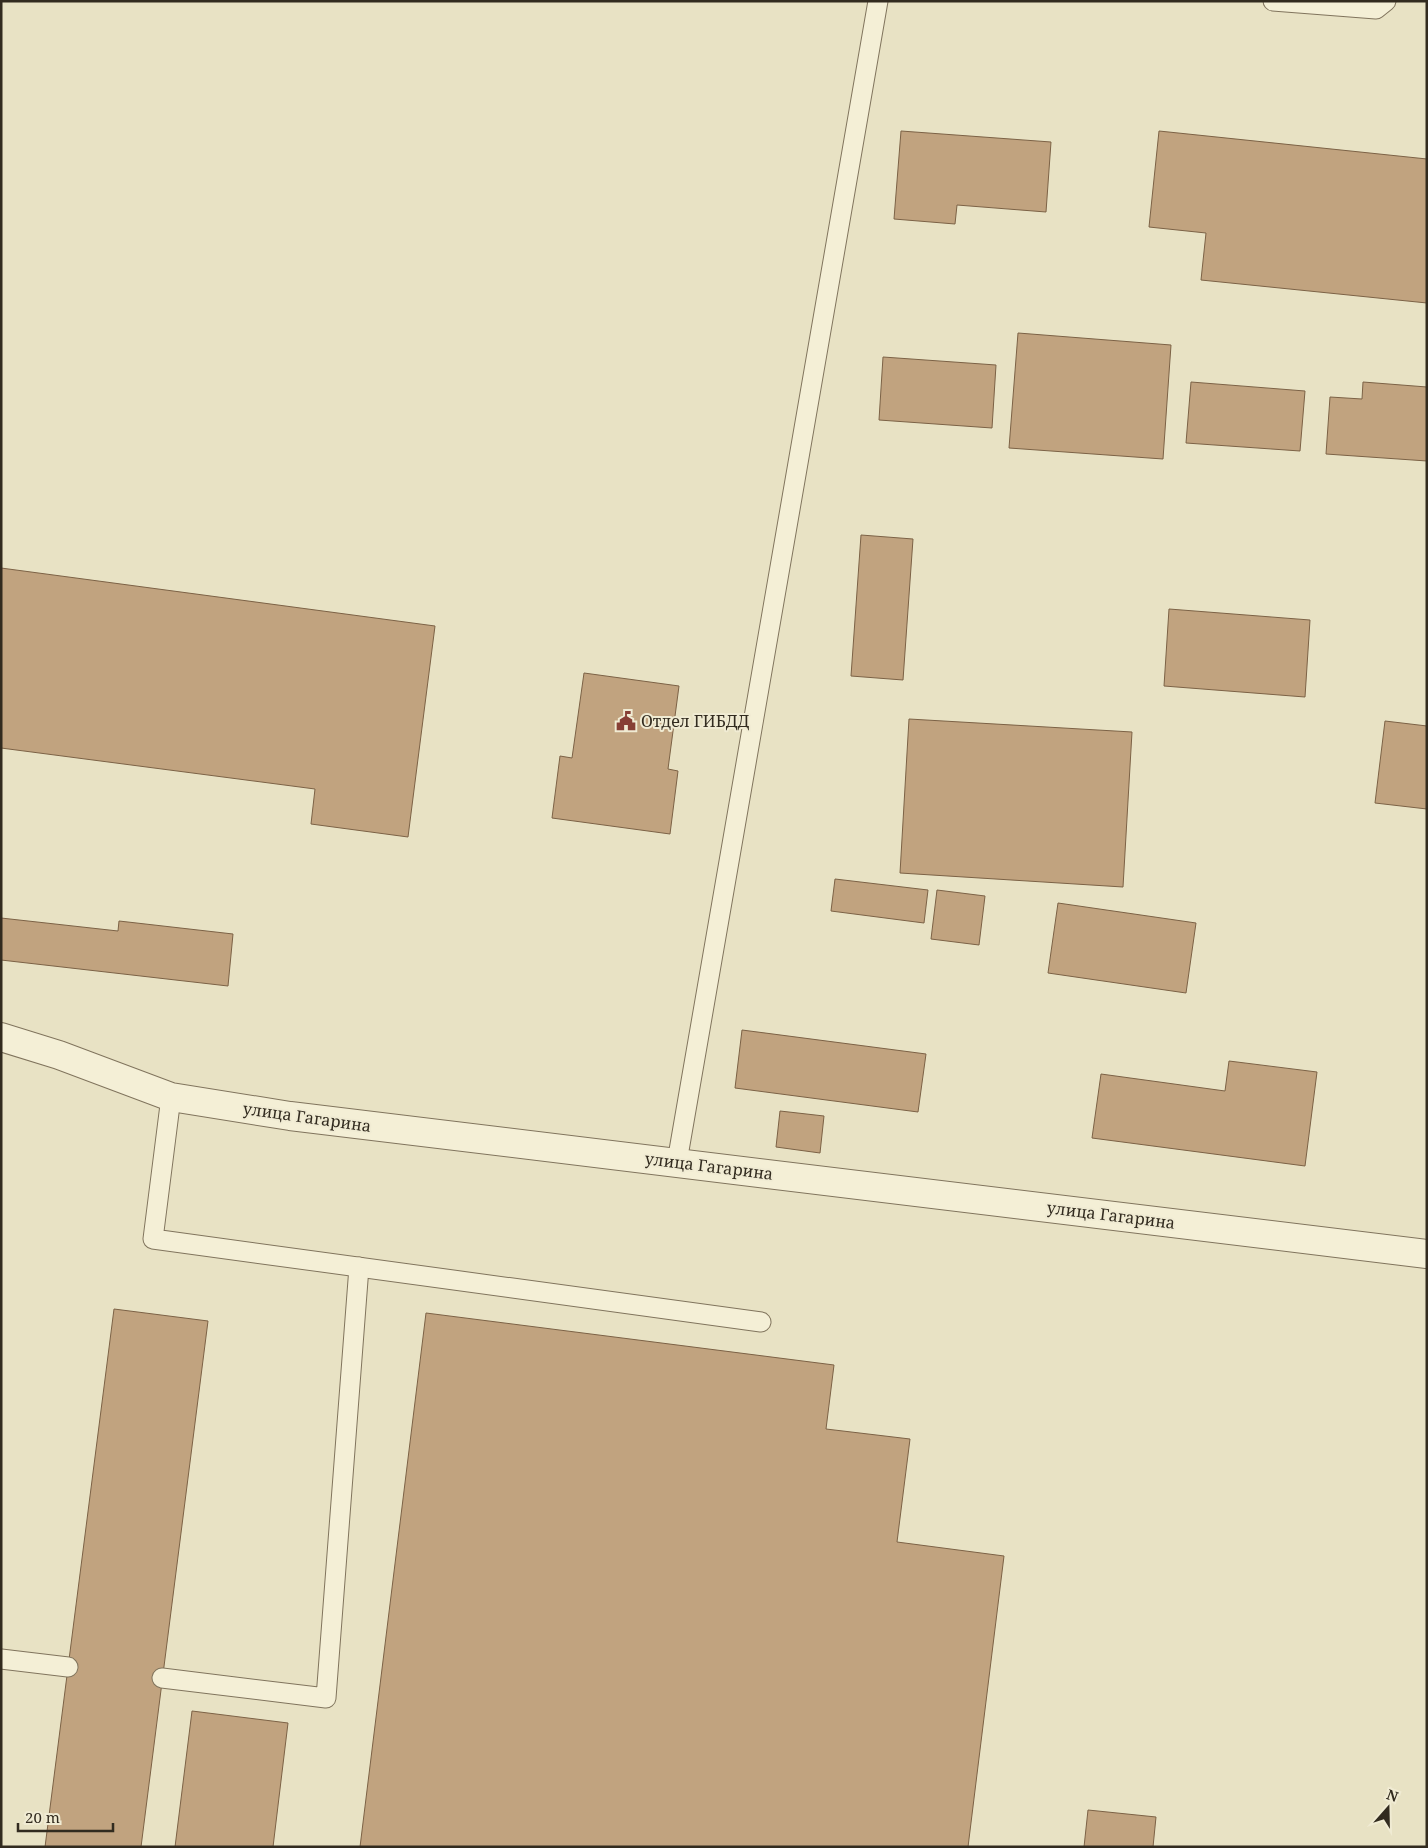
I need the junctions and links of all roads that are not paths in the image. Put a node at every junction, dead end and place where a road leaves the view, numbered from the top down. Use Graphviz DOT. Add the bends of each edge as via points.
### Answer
graph roads {
  1 [pos="878,1"];
  2 [pos="1273,1"];
  3 [pos="1386,1"];
  4 [pos="1,1037"];
  5 [pos="171,1097"];
  6 [pos="677,1162"];
  7 [pos="1427,1254"];
  8 [pos="359,1267"];
  9 [pos="761,1322"];
  10 [pos="1,1659"];
  11 [pos="68,1668"];
  12 [pos="162,1678"];
  1 -- 6 [label="lane"];
  2 -- 3 [label="lane" via="1376,9"];
  4 -- 5 [label="street, улица Гагарина"];
  5 -- 6 [label="street, улица Гагарина" via="290,1116"];
  5 -- 8 [label="lane" via="153,1239"];
  6 -- 7 [label="street, улица Гагарина"];
  8 -- 9 [label="lane"];
  8 -- 12 [label="lane" via="326,1698"];
  10 -- 11 [label="lane"];
}
